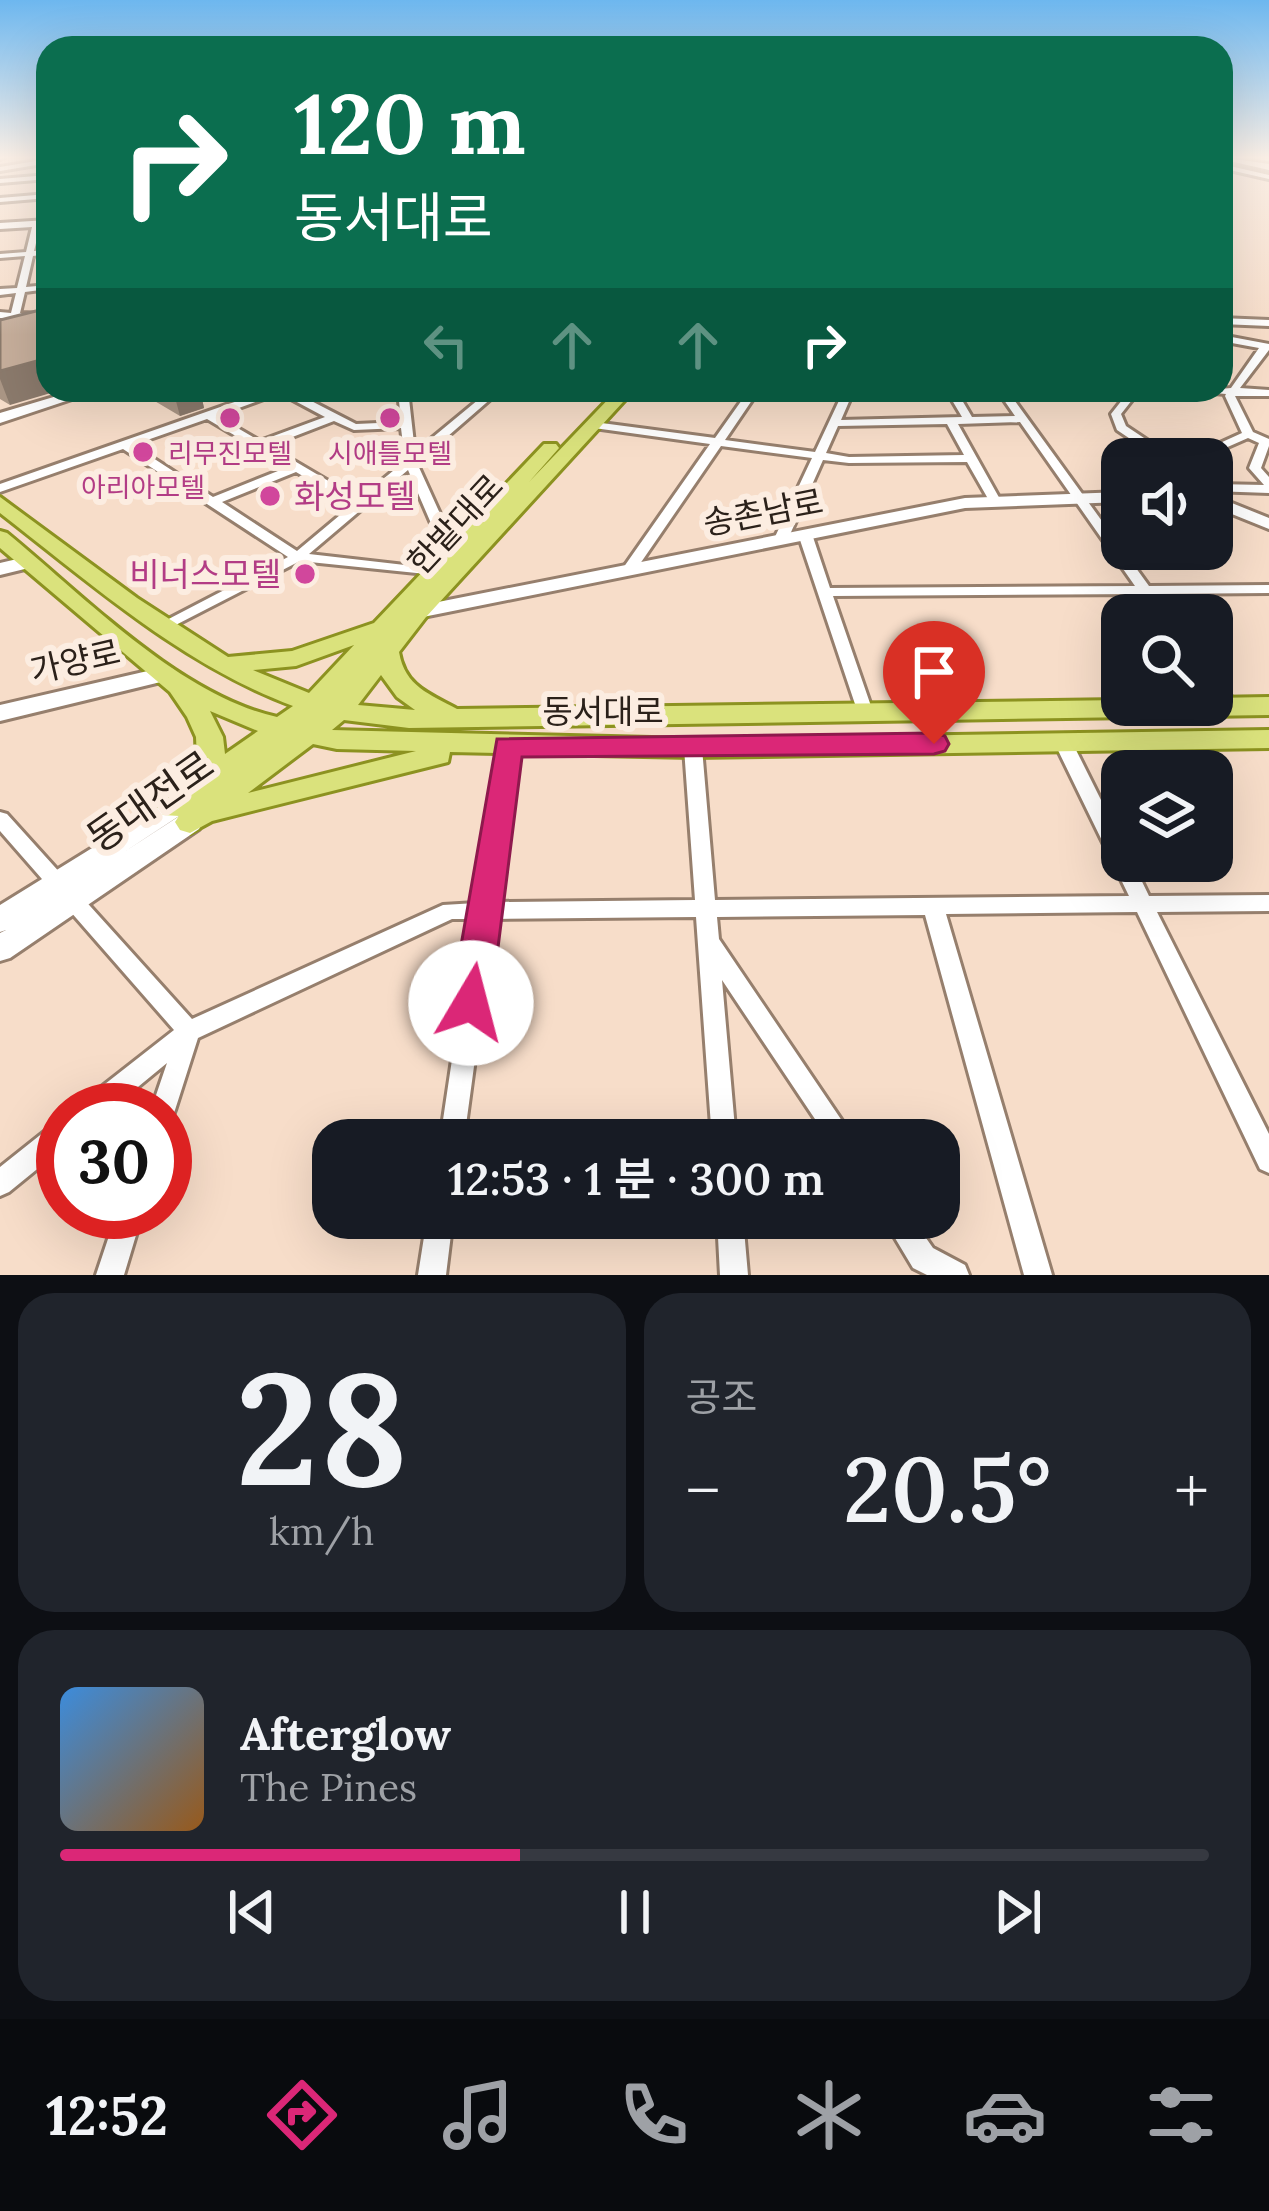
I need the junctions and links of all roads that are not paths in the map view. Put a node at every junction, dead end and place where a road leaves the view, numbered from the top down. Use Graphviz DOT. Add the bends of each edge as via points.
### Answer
graph roads {
  1 [pos="36,223"];
  2 [pos="0,226"];
  3 [pos="36,241"];
  4 [pos="32,253"];
  5 [pos="36,253"];
  6 [pos="0,256"];
  7 [pos="36,288"];
  8 [pos="23,290"];
  9 [pos="0,292"];
  10 [pos="0,315"];
  11 [pos="15,315"];
  12 [pos="36,316"];
  13 [pos="1233,322"];
  14 [pos="1269,323"];
  15 [pos="1233,340"];
  16 [pos="1267,347"];
  17 [pos="1235,391"];
  18 [pos="1269,393"];
  19 [pos="53,402"];
  20 [pos="246,402"];
  21 [pos="305,402"];
  22 [pos="404,402"];
  23 [pos="481,402"];
  24 [pos="593,402"];
  25 [pos="615,402"];
  26 [pos="746,402"];
  27 [pos="843,402"];
  28 [pos="958,402"];
  29 [pos="1010,402"];
  30 [pos="1126,402"];
  31 [pos="1233,402"];
  32 [pos="208,415"];
  33 [pos="334,417"];
  34 [pos="0,418"];
  35 [pos="1022,419"];
  36 [pos="969,420"];
  37 [pos="951,421"];
  38 [pos="833,423"];
  39 [pos="406,424"];
  40 [pos="594,425"];
  41 [pos="1248,434"];
  42 [pos="1136,438"];
  43 [pos="1233,441"];
  44 [pos="720,443"];
  45 [pos="1267,443"];
  46 [pos="124,444"];
  47 [pos="261,446"];
  48 [pos="817,457"];
  49 [pos="971,458"];
  50 [pos="410,460"];
  51 [pos="298,467"];
  52 [pos="1269,486"];
  53 [pos="0,488"];
  54 [pos="1233,489"];
  55 [pos="1101,498"];
  56 [pos="1079,499"];
  57 [pos="213,501"];
  58 [pos="995,501"];
  59 [pos="0,503"];
  60 [pos="1233,503"];
  61 [pos="360,505"];
  62 [pos="1269,524"];
  63 [pos="806,534"];
  64 [pos="0,537"];
  65 [pos="781,538"];
  66 [pos="450,551"];
  67 [pos="298,557"];
  68 [pos="30,562"];
  69 [pos="0,569"];
  70 [pos="628,571"];
  71 [pos="431,572"];
  72 [pos="1269,589"];
  73 [pos="829,592"];
  74 [pos="1146,592"];
  75 [pos="418,612"];
  76 [pos="387,620"];
  77 [pos="164,627"];
  78 [pos="386,651"];
  79 [pos="213,663"];
  80 [pos="171,680"];
  81 [pos="327,706"];
  82 [pos="1233,706"];
  83 [pos="1269,706"];
  84 [pos="1101,707"];
  85 [pos="864,710"];
  86 [pos="0,713"];
  87 [pos="472,718"];
  88 [pos="296,731"];
  89 [pos="1269,739"];
  90 [pos="1064,742"];
  91 [pos="498,746"];
  92 [pos="694,748"];
  93 [pos="181,814"];
  94 [pos="0,819"];
  95 [pos="63,894"];
  96 [pos="1269,903"];
  97 [pos="1143,904"];
  98 [pos="932,906"];
  99 [pos="706,909"];
  100 [pos="484,911"];
  101 [pos="0,920"];
  102 [pos="708,942"];
  103 [pos="0,949"];
  104 [pos="189,1031"];
  105 [pos="124,1083"];
  106 [pos="172,1083"];
  107 [pos="455,1119"];
  108 [pos="722,1119"];
  109 [pos="829,1119"];
  110 [pos="36,1154"];
  111 [pos="1269,1160"];
  112 [pos="0,1183"];
  113 [pos="121,1239"];
  114 [pos="437,1239"];
  115 [pos="731,1239"];
  116 [pos="910,1239"];
  117 [pos="110,1275"];
  118 [pos="432,1275"];
  119 [pos="734,1275"];
  120 [pos="955,1275"];
  121 [pos="1038,1275"];
  1 -- 2 [label="street"];
  3 -- 4 [label="street"];
  4 -- 5 [label="street"];
  4 -- 6 [label="street"];
  4 -- 8 [label="street"];
  7 -- 8 [label="street"];
  8 -- 9 [label="street"];
  8 -- 11 [label="street"];
  10 -- 11 [label="street"];
  11 -- 12 [label="street"];
  13 -- 14 [label="street"];
  15 -- 16 [label="street"];
  16 -- 17 [label="street"];
  17 -- 18 [label="street"];
  19 -- 34 [label="street"];
  20 -- 32 [label="street"];
  21 -- 33 [label="street"];
  22 -- 39 [label="street, 한밭대로"];
  23 -- 50 [label="street"];
  24 -- 66 [label="main road, 한밭대로"];
  25 -- 40 [label="main road, 한밭대로"];
  26 -- 44 [label="street"];
  27 -- 38 [label="street"];
  28 -- 36 [label="street"];
  29 -- 35 [label="street"];
  30 -- 42 [label="street" via="1116,413"];
  31 -- 41 [label="street"];
  32 -- 46 [label="street"];
  32 -- 47 [label="street"];
  33 -- 39 [label="street" via="362,428"];
  33 -- 47 [label="street"];
  35 -- 36 [label="street"];
  35 -- 56 [label="street"];
  36 -- 37 [label="street"];
  37 -- 38 [label="street"];
  37 -- 49 [label="street"];
  38 -- 48 [label="street"];
  39 -- 50 [label="street, 한밭대로"];
  40 -- 44 [label="street"];
  40 -- 75 [label="main road, 한밭대로"];
  41 -- 43 [label="street"];
  41 -- 45 [label="street"];
  44 -- 48 [label="street"];
  44 -- 70 [label="street"];
  45 -- 52 [label="street" via="1256,468"];
  46 -- 53 [label="street"];
  46 -- 57 [label="street"];
  47 -- 51 [label="street"];
  48 -- 49 [label="street"];
  48 -- 65 [label="street"];
  49 -- 58 [label="street"];
  50 -- 61 [label="street"];
  50 -- 66 [label="street, 한밭대로"];
  51 -- 57 [label="street"];
  51 -- 61 [label="street"];
  52 -- 54 [label="street"];
  55 -- 56 [label="street, 송촌남로"];
  56 -- 58 [label="street, 송촌남로"];
  56 -- 74 [label="street"];
  57 -- 67 [label="street"];
  58 -- 63 [label="street, 송촌남로"];
  59 -- 77 [label="main road, 동서대로"];
  60 -- 62 [label="street"];
  61 -- 67 [label="street"];
  63 -- 65 [label="street, 송촌남로"];
  63 -- 73 [label="street"];
  64 -- 68 [label="main road, 동서대로"];
  65 -- 70 [label="street, 송촌남로"];
  66 -- 71 [label="main road, 한밭대로"];
  67 -- 71 [label="street"];
  67 -- 77 [label="street"];
  68 -- 69 [label="street"];
  68 -- 80 [label="main road, 동서대로"];
  70 -- 75 [label="street, 송촌남로"];
  71 -- 76 [label="main road, 한밭대로"];
  72 -- 74 [label="street"];
  73 -- 74 [label="street"];
  73 -- 85 [label="street"];
  75 -- 78 [label="main road, 한밭대로"];
  76 -- 79 [label="main road" via="296,658"];
  76 -- 81 [label="main road, 한밭대로"];
  77 -- 79 [label="main road, 동서대로"];
  78 -- 81 [label="main road, 한밭대로"];
  78 -- 87 [label="main road" via="408,694"];
  79 -- 81 [label="main road, 동서대로"];
  80 -- 86 [label="street, 가양로"];
  80 -- 88 [label="main road, 동서대로" via="240,716"];
  80 -- 93 [label="main road" via="210,733 213,757"];
  81 -- 87 [label="main road, 동서대로" via="394,718"];
  81 -- 88 [label="main road, 동대전로"];
  82 -- 83 [label="main road, 동서대로"];
  84 -- 85 [label="main road, 동서대로"];
  85 -- 87 [label="main road, 동서대로"];
  88 -- 91 [label="main road, 동서대로" via="368,743"];
  88 -- 93 [label="main road, 동대전로"];
  89 -- 90 [label="main road, 동서대로"];
  90 -- 92 [label="main road, 동서대로"];
  90 -- 97 [label="street"];
  91 -- 92 [label="main road, 동서대로"];
  91 -- 93 [label="main road"];
  91 -- 100 [label="street"];
  92 -- 99 [label="street"];
  93 -- 95 [label="street, 동대전로"];
  94 -- 95 [label="street"];
  95 -- 101 [label="street, 동대전로"];
  95 -- 103 [label="street, 동대전로"];
  95 -- 104 [label="street"];
  96 -- 97 [label="street"];
  97 -- 98 [label="street"];
  97 -- 111 [label="street"];
  98 -- 99 [label="street"];
  98 -- 121 [label="street"];
  99 -- 100 [label="street"];
  99 -- 102 [label="street"];
  100 -- 104 [label="street" via="450,911"];
  100 -- 107 [label="street"];
  102 -- 108 [label="street"];
  102 -- 109 [label="street"];
  104 -- 105 [label="street"];
  104 -- 106 [label="street"];
  110 -- 112 [label="street"];
  113 -- 117 [label="street"];
  114 -- 118 [label="street"];
  115 -- 119 [label="street"];
  116 -- 120 [label="street" via="923,1258"];
}
